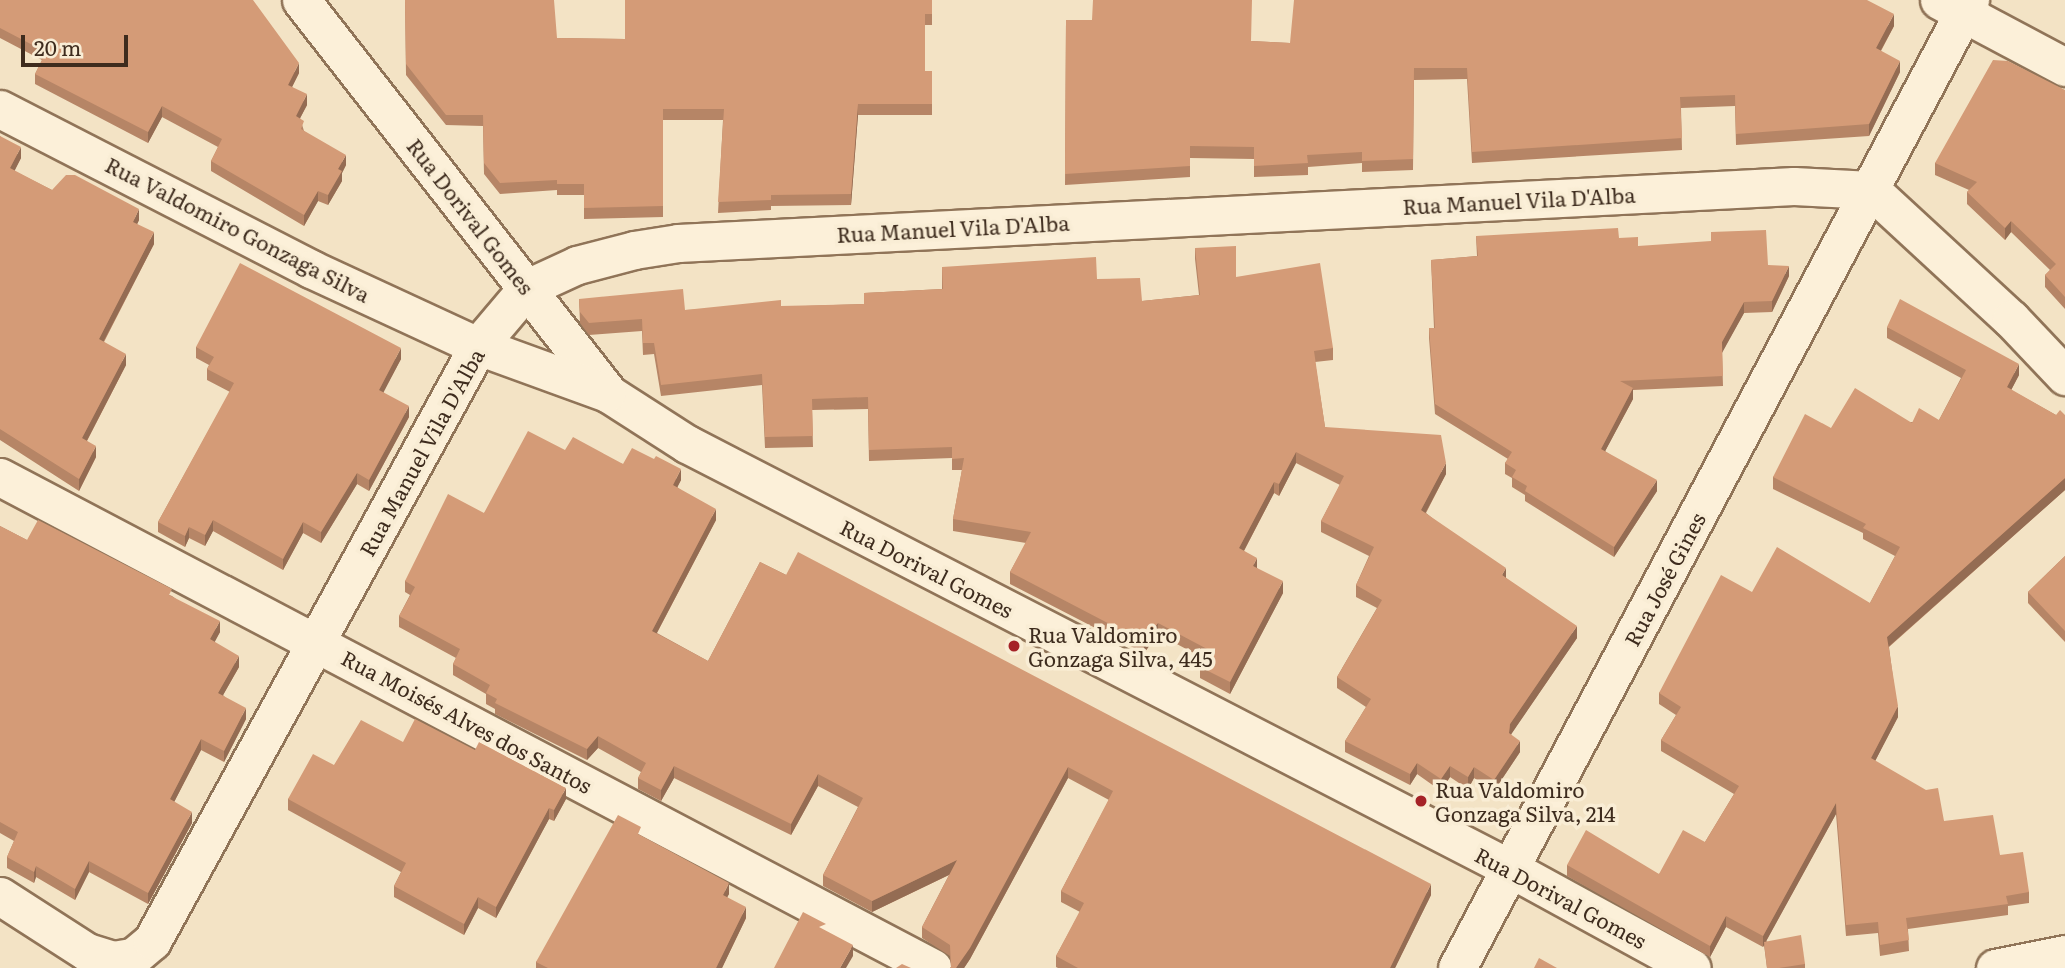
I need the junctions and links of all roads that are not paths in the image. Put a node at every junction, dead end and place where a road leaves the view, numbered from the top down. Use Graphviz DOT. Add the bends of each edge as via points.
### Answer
graph roads {
  1 [pos="301,0"];
  2 [pos="1958,4"];
  3 [pos="2065,66"];
  4 [pos="0,109"];
  5 [pos="1871,190"];
  6 [pos="527,288"];
  7 [pos="478,346"];
  8 [pos="2065,376"];
  9 [pos="609,394"];
  10 [pos="0,477"];
  11 [pos="318,642"];
  12 [pos="1511,869"];
  13 [pos="0,896"];
  14 [pos="2065,954"];
  15 [pos="933,968"];
  16 [pos="1457,968"];
  17 [pos="1692,968"];
  18 [pos="1995,968"];
  1 -- 6 [label="street, Rua Dorival Gomes"];
  2 -- 3 [label="street"];
  2 -- 5 [label="street, Rua José Gines"];
  4 -- 7 [label="street, Rua Valdomiro Gonzaga Silva" via="311,269"];
  5 -- 6 [label="street, Rua Manuel Vila D'Alba" via="1767,188 678,243 578,265"];
  5 -- 8 [label="street" via="2011,319"];
  5 -- 12 [label="street, Rua José Gines"];
  6 -- 7 [label="street, Rua Manuel Vila D'Alba"];
  6 -- 9 [label="street, Rua Dorival Gomes"];
  7 -- 9 [label="street, Rua Valdomiro Gonzaga Silva"];
  7 -- 11 [label="street, Rua Manuel Vila D'Alba"];
  9 -- 12 [label="street, Rua Dorival Gomes" via="687,444"];
  10 -- 11 [label="street, Rua Moisés Alves dos Santos"];
  11 -- 13 [label="street, Rua Manuel Vila D'Alba" via="152,941 133,957 113,960 87,953"];
  11 -- 15 [label="street, Rua Moisés Alves dos Santos"];
  12 -- 16 [label="street, Rua José Gines"];
  12 -- 17 [label="street, Rua Dorival Gomes"];
  14 -- 18 [label="street"];
}
